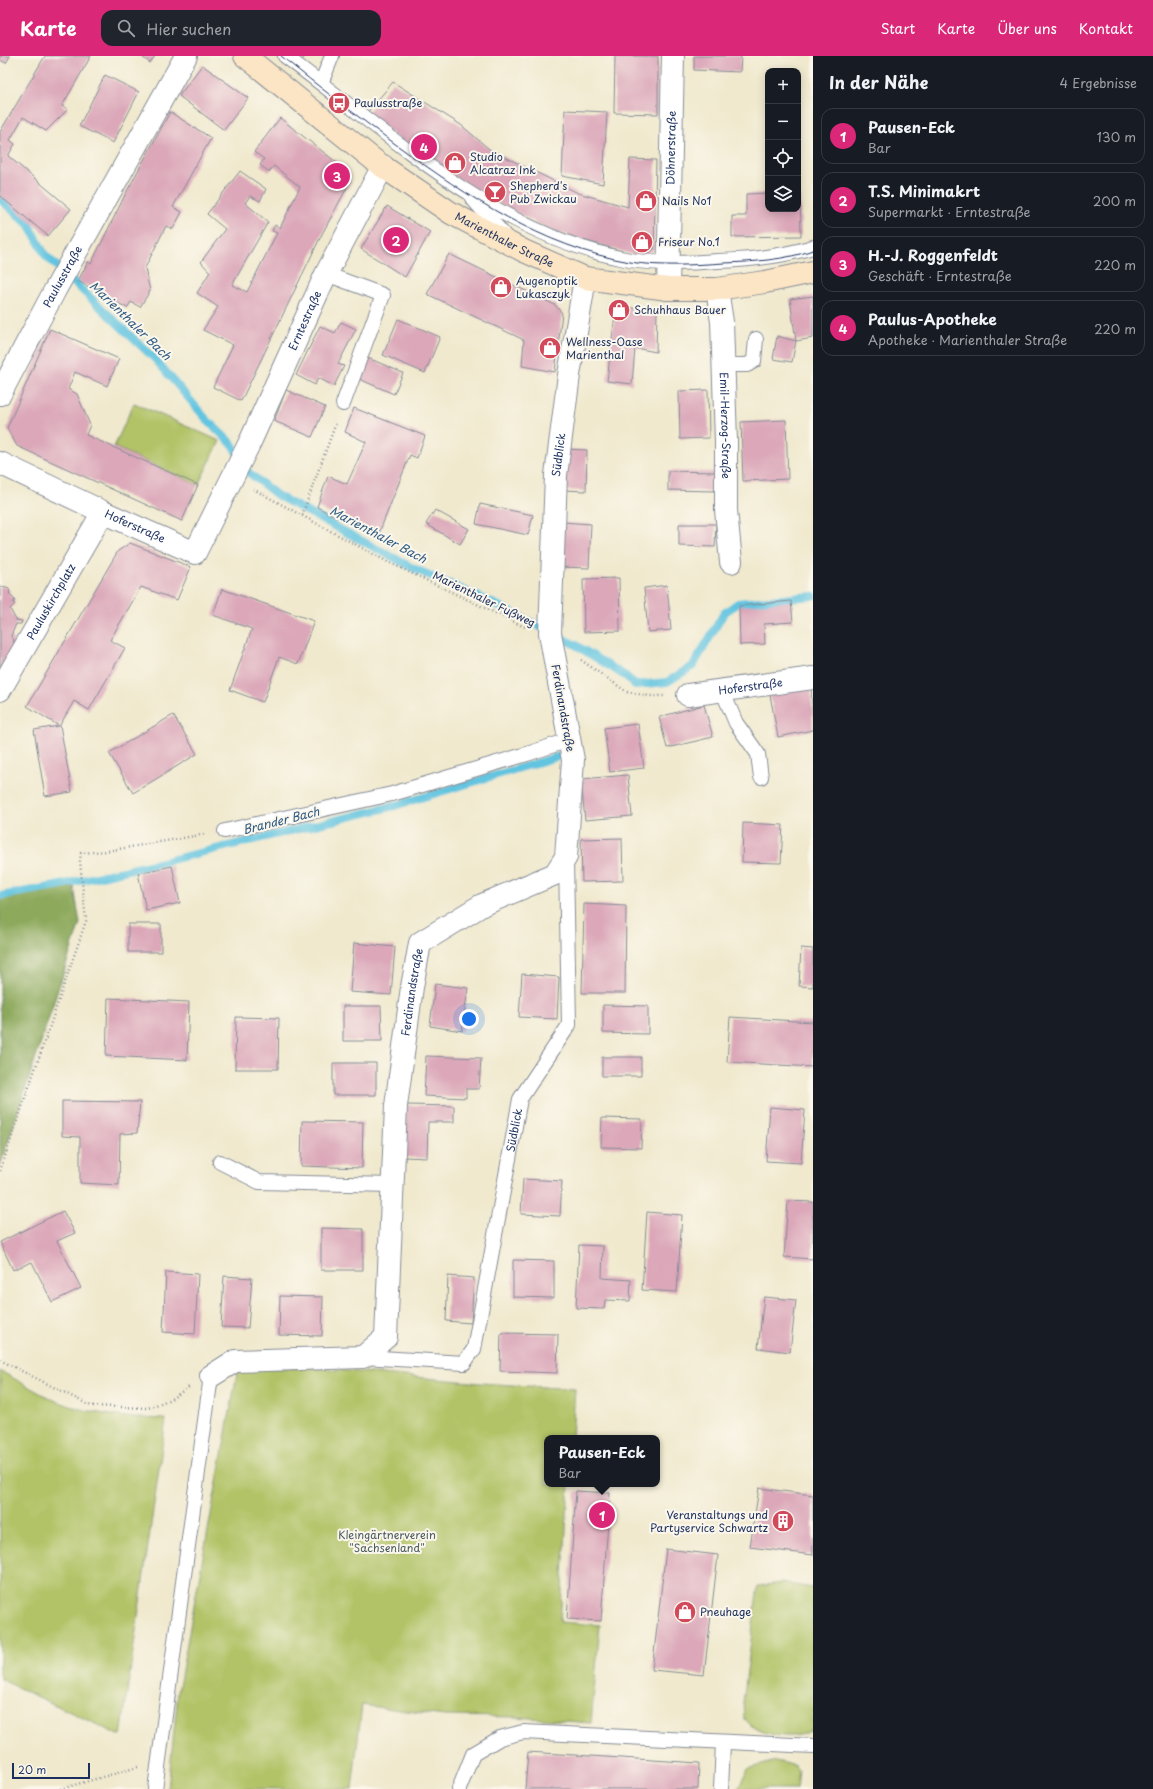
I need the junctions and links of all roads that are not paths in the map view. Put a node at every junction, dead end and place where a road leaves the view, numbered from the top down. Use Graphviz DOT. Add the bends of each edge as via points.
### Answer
graph roads {
  1 [pos="186,56"];
  2 [pos="245,56"];
  3 [pos="285,56"];
  4 [pos="332,56"];
  5 [pos="673,56"];
  6 [pos="322,81"];
  7 [pos="382,166"];
  8 [pos="463,189"];
  9 [pos="511,244"];
  10 [pos="813,247"];
  11 [pos="669,262"];
  12 [pos="813,272"];
  13 [pos="326,274"];
  14 [pos="585,278"];
  15 [pos="668,289"];
  16 [pos="717,289"];
  17 [pos="756,339"];
  18 [pos="724,365"];
  19 [pos="0,394"];
  20 [pos="343,404"];
  21 [pos="0,463"];
  22 [pos="232,478"];
  23 [pos="103,512"];
  24 [pos="731,562"];
  25 [pos="550,631"];
  26 [pos="813,678"];
  27 [pos="0,690"];
  28 [pos="722,690"];
  29 [pos="688,695"];
  30 [pos="569,740"];
  31 [pos="761,777"];
  32 [pos="225,831"];
  33 [pos="566,856"];
  34 [pos="220,1162"];
  35 [pos="393,1185"];
  36 [pos="363,1357"];
  37 [pos="211,1376"];
  38 [pos="723,1743"];
  39 [pos="813,1746"];
  40 [pos="155,1789"];
  41 [pos="459,1789"];
  42 [pos="721,1789"];
  1 -- 19 [label="street, Paulusstraße"];
  2 -- 7 [label="main road, Marienthaler Straße"];
  3 -- 8 [label="lane, Marienthaler Straße" via="404,148"];
  4 -- 6 [label="lane"];
  5 -- 11 [label="street, Döhnerstraße"];
  7 -- 9 [label="main road, Marienthaler Straße" via="452,213"];
  7 -- 13 [label="street, Erntestraße"];
  8 -- 9 [label="lane"];
  8 -- 11 [label="lane, Marienthaler Straße" via="543,233 588,249 631,260"];
  9 -- 14 [label="main road, Marienthaler Straße"];
  10 -- 11 [label="lane, Marienthaler Straße" via="754,259"];
  11 -- 15 [label="street, Döhnerstraße"];
  12 -- 16 [label="main road, Marienthaler Straße"];
  13 -- 20 [label="lane" via="382,296"];
  13 -- 22 [label="street, Erntestraße"];
  14 -- 15 [label="main road, Marienthaler Straße"];
  14 -- 25 [label="street, Südblick" via="556,475"];
  15 -- 16 [label="main road, Marienthaler Straße"];
  16 -- 18 [label="street, Emil-Herzog-Straße"];
  17 -- 18 [label="lane" via="754,361 747,365"];
  18 -- 24 [label="street, Emil-Herzog-Straße" via="726,510"];
  21 -- 23 [label="street, Hoferstraße"];
  22 -- 23 [label="street, Hoferstraße" via="195,553"];
  23 -- 27 [label="street, Pauluskirchplatz"];
  25 -- 30 [label="street, Ferdinandstraße"];
  26 -- 28 [label="street, Hoferstraße"];
  28 -- 29 [label="street, Hoferstraße"];
  28 -- 31 [label="lane" via="736,723 758,754"];
  30 -- 32 [label="lane" via="392,794"];
  30 -- 33 [label="street, Ferdinandstraße" via="573,760"];
  33 -- 35 [label="street, Ferdinandstraße" via="555,874 482,905 420,943 396,1106"];
  33 -- 36 [label="lane, Südblick" via="569,1025 520,1099 474,1349 464,1363"];
  34 -- 35 [label="lane" via="259,1182"];
  35 -- 36 [label="street, Ferdinandstraße" via="386,1337"];
  36 -- 37 [label="street" via="235,1361"];
  37 -- 40 [label="lane"];
  38 -- 39 [label="lane"];
  38 -- 41 [label="lane" via="523,1732 500,1738 473,1754"];
  38 -- 42 [label="lane"];
}
